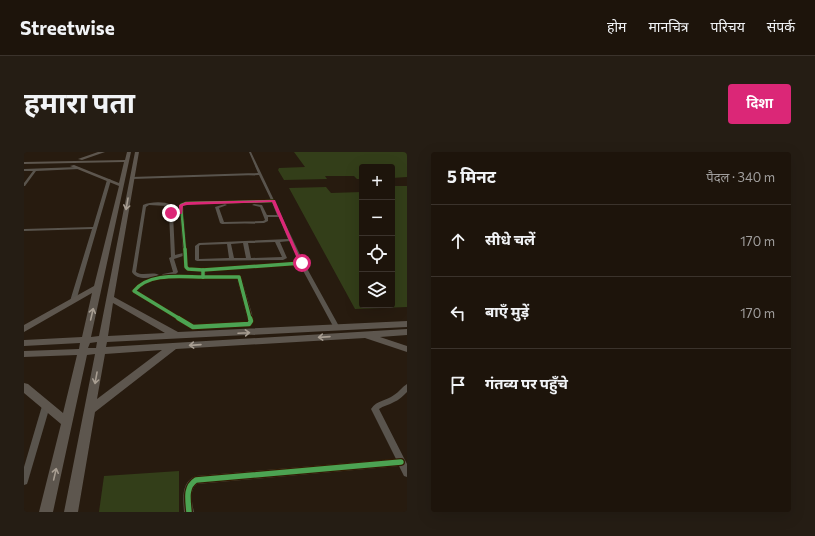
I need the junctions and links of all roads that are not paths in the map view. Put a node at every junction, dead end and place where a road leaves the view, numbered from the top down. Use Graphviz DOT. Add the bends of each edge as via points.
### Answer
graph roads {
  1 [pos="103,152"];
  2 [pos="129,152"];
  3 [pos="137,152"];
  4 [pos="250,152"];
  5 [pos="126,163"];
  6 [pos="24,164"];
  7 [pos="71,164"];
  8 [pos="24,168"];
  9 [pos="78,168"];
  10 [pos="35,170"];
  11 [pos="260,174"];
  12 [pos="132,178"];
  13 [pos="109,180"];
  14 [pos="24,184"];
  15 [pos="121,185"];
  16 [pos="273,201"];
  17 [pos="171,213"];
  18 [pos="181,213"];
  19 [pos="266,216"];
  20 [pos="280,216"];
  21 [pos="94,228"];
  22 [pos="24,230"];
  23 [pos="291,240"];
  24 [pos="277,241"];
  25 [pos="245,242"];
  26 [pos="229,243"];
  27 [pos="184,254"];
  28 [pos="173,256"];
  29 [pos="249,259"];
  30 [pos="232,260"];
  31 [pos="302,263"];
  32 [pos="203,270"];
  33 [pos="203,277"];
  34 [pos="98,287"];
  35 [pos="110,298"];
  36 [pos="73,301"];
  37 [pos="407,324"];
  38 [pos="337,328"];
  39 [pos="24,329"];
  40 [pos="407,332"];
  41 [pos="363,334"];
  42 [pos="177,336"];
  43 [pos="86,339"];
  44 [pos="103,339"];
  45 [pos="24,343"];
  46 [pos="173,347"];
  47 [pos="407,349"];
  48 [pos="101,351"];
  49 [pos="83,352"];
  50 [pos="24,354"];
  51 [pos="407,386"];
  52 [pos="24,387"];
  53 [pos="46,406"];
  54 [pos="90,410"];
  55 [pos="67,423"];
  56 [pos="401,462"];
  57 [pos="407,473"];
  58 [pos="24,481"];
  59 [pos="46,512"];
  60 [pos="72,512"];
  61 [pos="189,512"];
  1 -- 7 [label="main road"];
  2 -- 5 [label="main road"];
  3 -- 12 [label="main road"];
  4 -- 11 [label="street"];
  5 -- 7 [label="main road"];
  5 -- 15 [label="main road"];
  6 -- 7 [label="main road"];
  7 -- 8 [label="main road"];
  7 -- 9 [label="main road"];
  8 -- 10 [label="street"];
  9 -- 10 [label="street"];
  9 -- 13 [label="main road"];
  10 -- 14 [label="street"];
  11 -- 12 [label="street"];
  11 -- 16 [label="street"];
  12 -- 35 [label="main road, one-way"];
  13 -- 15 [label="main road"];
  13 -- 21 [label="street"];
  15 -- 34 [label="main road"];
  16 -- 18 [label="street" via="186,204 181,205"];
  16 -- 20 [label="street"];
  17 -- 18 [label="street"];
  17 -- 28 [label="street"];
  17 -- 28 [label="street" via="170,205 167,204 144,206 134,274 139,276 175,273"];
  18 -- 27 [label="street"];
  19 -- 19 [label="street" via="258,205 217,207 220,223 224,224 264,222 267,220"];
  19 -- 20 [label="street"];
  20 -- 23 [label="street"];
  21 -- 22 [label="street"];
  21 -- 36 [label="street"];
  23 -- 24 [label="street"];
  23 -- 31 [label="street"];
  24 -- 25 [label="street"];
  24 -- 29 [label="street" via="285,258"];
  25 -- 26 [label="street"];
  25 -- 29 [label="street"];
  26 -- 30 [label="street"];
  26 -- 30 [label="street" via="199,244 197,260"];
  27 -- 28 [label="street"];
  27 -- 32 [label="street" via="188,269"];
  29 -- 30 [label="street"];
  31 -- 32 [label="street"];
  31 -- 38 [label="street"];
  32 -- 33 [label="street"];
  33 -- 33 [label="street" via="239,277 251,321 249,324 193,327 134,292 135,288 151,279"];
  34 -- 36 [label="main road"];
  43 -- 34 [label="main road, one-way"];
  35 -- 42 [label="main road"];
  35 -- 44 [label="main road"];
  36 -- 39 [label="main road"];
  37 -- 38 [label="main road"];
  38 -- 41 [label="main road"];
  42 -- 38 [label="main road, one-way"];
  40 -- 41 [label="main road"];
  41 -- 46 [label="main road, one-way"];
  41 -- 47 [label="main road"];
  42 -- 44 [label="main road"];
  43 -- 44 [label="main road"];
  43 -- 45 [label="main road"];
  43 -- 49 [label="main road"];
  44 -- 48 [label="main road"];
  46 -- 48 [label="main road"];
  46 -- 54 [label="main road"];
  48 -- 49 [label="main road"];
  48 -- 54 [label="main road, one-way"];
  49 -- 50 [label="main road"];
  49 -- 55 [label="main road"];
  51 -- 56 [label="street" via="399,396 376,406 375,409"];
  52 -- 53 [label="main road"];
  53 -- 55 [label="main road"];
  53 -- 58 [label="street"];
  54 -- 60 [label="main road"];
  59 -- 55 [label="main road, one-way"];
  56 -- 57 [label="street"];
  56 -- 61 [label="street" via="196,480 189,485"];
}
